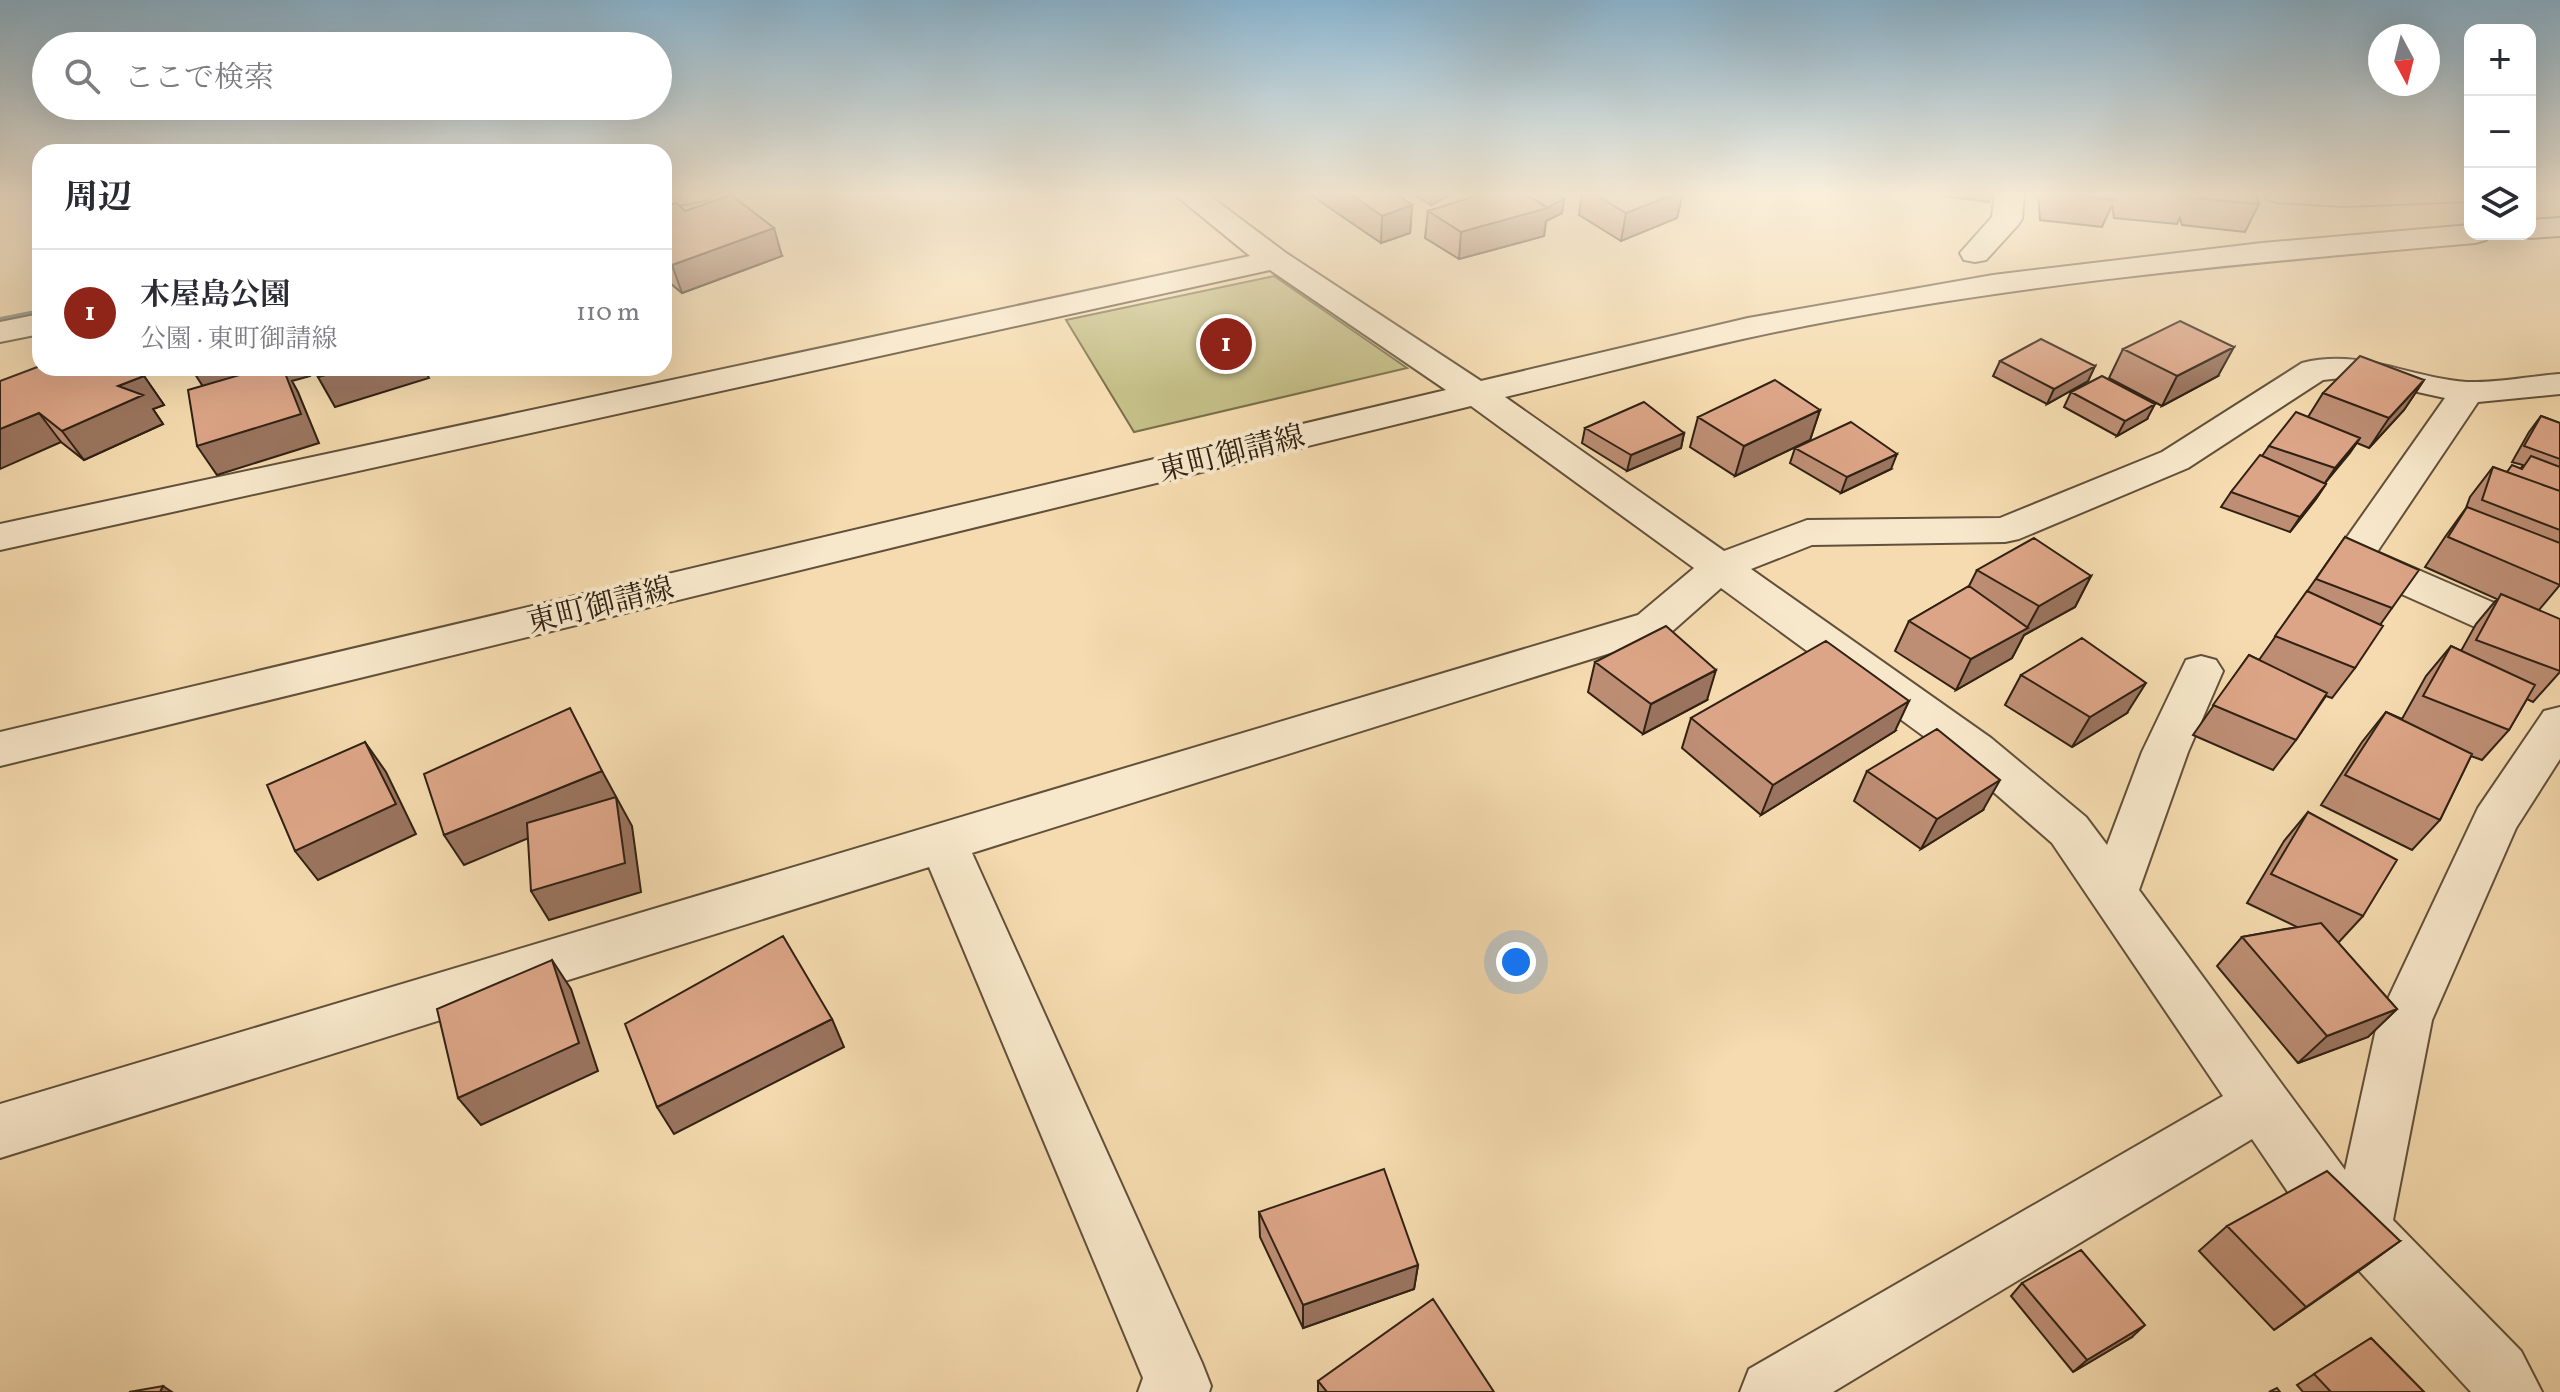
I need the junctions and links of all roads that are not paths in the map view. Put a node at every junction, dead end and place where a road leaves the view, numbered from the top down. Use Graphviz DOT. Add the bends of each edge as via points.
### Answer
graph roads {
  1 [pos="1272,258"];
  2 [pos="2213,258"];
  3 [pos="1275,260"];
  4 [pos="32,326"];
  5 [pos="0,332"];
  6 [pos="2560,384"];
  7 [pos="2467,392"];
  8 [pos="1477,394"];
  9 [pos="0,537"];
  10 [pos="1720,567"];
  11 [pos="2560,641"];
  12 [pos="2201,671"];
  13 [pos="2560,723"];
  14 [pos="0,749"];
  15 [pos="943,843"];
  16 [pos="2113,894"];
  17 [pos="2260,1104"];
  18 [pos="0,1131"];
  19 [pos="2361,1230"];
  20 [pos="1170,1392"];
  21 [pos="1772,1392"];
  22 [pos="2510,1392"];
  1 -- 3 [label="street"];
  2 -- 8 [label="street, 東町御請線" via="1993,285 1748,328"];
  3 -- 8 [label="street"];
  3 -- 9 [label="street"];
  4 -- 5 [label="street"];
  6 -- 7 [label="street"];
  7 -- 10 [label="street" via="2349,367 2314,370 2175,460 2005,530 1807,533"];
  7 -- 11 [label="street" via="2353,557 2528,634"];
  8 -- 10 [label="street"];
  8 -- 14 [label="street, 東町御請線"];
  10 -- 15 [label="street" via="1653,625"];
  10 -- 16 [label="street" via="1975,750 2069,830"];
  12 -- 16 [label="street"];
  13 -- 19 [label="street" via="2495,821 2405,1020"];
  15 -- 18 [label="street"];
  15 -- 20 [label="street" via="1179,1386"];
  16 -- 17 [label="street"];
  17 -- 19 [label="street" via="2313,1178"];
  17 -- 21 [label="street"];
  19 -- 22 [label="street"];
}
